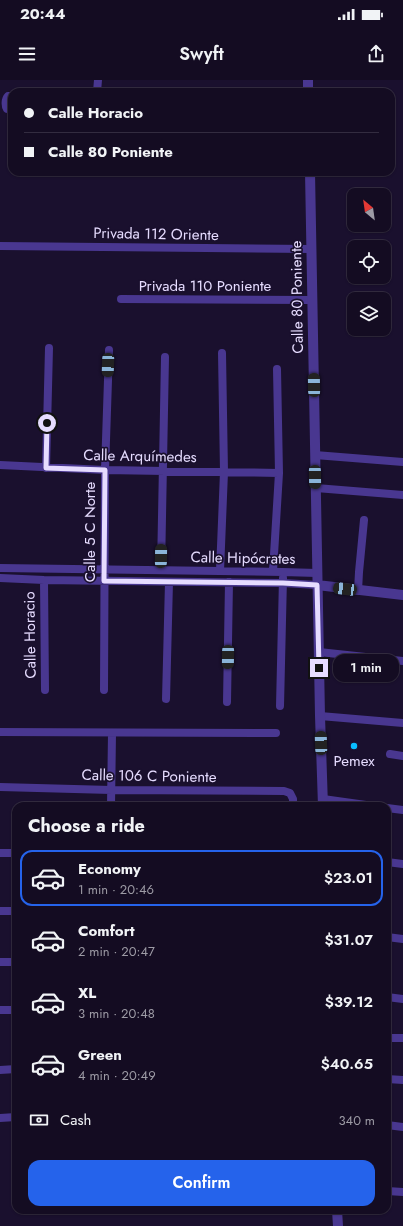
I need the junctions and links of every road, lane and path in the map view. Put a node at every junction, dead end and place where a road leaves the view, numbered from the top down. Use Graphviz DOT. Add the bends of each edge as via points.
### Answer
graph roads {
  1 [pos="8,96"];
  2 [pos="8,109"];
  3 [pos="310,176"];
  4 [pos="0,246"];
  5 [pos="311,250"];
  6 [pos="121,300"];
  7 [pos="312,300"];
  8 [pos="49,348"];
  9 [pos="109,350"];
  10 [pos="222,352"];
  11 [pos="165,357"];
  12 [pos="277,369"];
  13 [pos="315,455"];
  14 [pos="403,462"];
  15 [pos="0,465"];
  16 [pos="46,468"];
  17 [pos="105,470"];
  18 [pos="163,470"];
  19 [pos="224,472"];
  20 [pos="279,474"];
  21 [pos="316,488"];
  22 [pos="403,495"];
  23 [pos="364,520"];
  24 [pos="0,568"];
  25 [pos="104,569"];
  26 [pos="161,570"];
  27 [pos="182,570"];
  28 [pos="220,571"];
  29 [pos="273,571"];
  30 [pos="282,572"];
  31 [pos="317,573"];
  32 [pos="0,578"];
  33 [pos="44,580"];
  34 [pos="104,581"];
  35 [pos="169,582"];
  36 [pos="182,582"];
  37 [pos="229,582"];
  38 [pos="283,583"];
  39 [pos="317,585"];
  40 [pos="358,590"];
  41 [pos="403,595"];
  42 [pos="319,652"];
  43 [pos="403,661"];
  44 [pos="45,690"];
  45 [pos="104,690"];
  46 [pos="166,699"];
  47 [pos="227,702"];
  48 [pos="280,706"];
  49 [pos="320,716"];
  50 [pos="403,724"];
  51 [pos="0,732"];
  52 [pos="112,733"];
  53 [pos="276,733"];
  54 [pos="390,754"];
  55 [pos="403,756"];
  56 [pos="0,787"];
  57 [pos="111,790"];
  58 [pos="111,802"];
  59 [pos="293,802"];
  60 [pos="323,802"];
  61 [pos="391,808"];
  62 [pos="403,810"];
  63 [pos="0,853"];
  64 [pos="12,853"];
  65 [pos="391,862"];
  66 [pos="403,864"];
  67 [pos="12,911"];
  68 [pos="0,912"];
  69 [pos="391,938"];
  70 [pos="403,939"];
  71 [pos="0,962"];
  72 [pos="12,962"];
  73 [pos="391,998"];
  74 [pos="403,999"];
  75 [pos="0,1010"];
  76 [pos="12,1010"];
  77 [pos="391,1038"];
  78 [pos="403,1038"];
  79 [pos="12,1069"];
  80 [pos="0,1070"];
  81 [pos="391,1078"];
  82 [pos="403,1080"];
  83 [pos="12,1117"];
  84 [pos="0,1118"];
  85 [pos="391,1125"];
  86 [pos="403,1126"];
  87 [pos="391,1191"];
  88 [pos="403,1192"];
  89 [pos="337,1214"];
  90 [pos="338,1226"];
  1 -- 2 [label="street"];
  3 -- 5 [label="street, Calle 80 Poniente"];
  4 -- 5 [label="street, Privada 112 Oriente"];
  5 -- 7 [label="street, Calle 80 Poniente"];
  6 -- 7 [label="street, Privada 110 Poniente"];
  7 -- 13 [label="street, Calle 80 Poniente"];
  8 -- 16 [label="street"];
  9 -- 17 [label="street, Calle 5 C Norte"];
  10 -- 19 [label="street"];
  11 -- 18 [label="street"];
  12 -- 20 [label="street"];
  13 -- 14 [label="street"];
  13 -- 21 [label="street, Calle 80 Poniente"];
  15 -- 16 [label="street, Calle Arquímedes"];
  16 -- 17 [label="street, Calle Arquímedes"];
  17 -- 18 [label="street, Calle Arquímedes"];
  17 -- 25 [label="street, Calle 5 C Norte"];
  18 -- 19 [label="street, Calle Arquímedes"];
  18 -- 26 [label="street"];
  19 -- 20 [label="street, Calle Arquímedes"];
  19 -- 28 [label="street"];
  20 -- 29 [label="street"];
  21 -- 22 [label="street"];
  21 -- 31 [label="street, Calle 80 Poniente"];
  23 -- 40 [label="street"];
  24 -- 25 [label="street, Calle Hipócrates"];
  25 -- 26 [label="street, Calle Hipócrates"];
  25 -- 34 [label="street, Calle 5 C Norte"];
  26 -- 27 [label="street, Calle Hipócrates"];
  27 -- 28 [label="street, Calle Hipócrates"];
  27 -- 36 [label="street"];
  28 -- 29 [label="street, Calle Hipócrates"];
  29 -- 30 [label="street, Calle Hipócrates"];
  30 -- 31 [label="street, Calle Hipócrates"];
  30 -- 38 [label="street"];
  31 -- 39 [label="street, Calle 80 Poniente"];
  32 -- 33 [label="street, Calle Hipócrates"];
  33 -- 34 [label="street, Calle Hipócrates"];
  33 -- 44 [label="street, Calle Horacio"];
  34 -- 35 [label="street, Calle Hipócrates"];
  34 -- 45 [label="street, Calle 5 C Norte"];
  35 -- 36 [label="street, Calle Hipócrates"];
  35 -- 46 [label="street"];
  36 -- 37 [label="street, Calle Hipócrates"];
  37 -- 38 [label="street, Calle Hipócrates"];
  37 -- 47 [label="street"];
  38 -- 39 [label="street, Calle Hipócrates"];
  38 -- 48 [label="street"];
  39 -- 40 [label="street"];
  39 -- 42 [label="street, Calle 80 Poniente"];
  40 -- 41 [label="street"];
  42 -- 43 [label="street"];
  42 -- 49 [label="street, Calle 80 Poniente"];
  49 -- 50 [label="street"];
  49 -- 60 [label="street, Calle 80 Poniente"];
  51 -- 52 [label="street"];
  52 -- 53 [label="street"];
  52 -- 57 [label="street"];
  54 -- 55 [label="street"];
  56 -- 57 [label="street, Calle 106 C Poniente"];
  57 -- 58 [label="street"];
  57 -- 59 [label="street, Calle 106 C Poniente" via="284,791 290,793"];
  61 -- 62 [label="street"];
  63 -- 64 [label="street"];
  65 -- 66 [label="street"];
  67 -- 68 [label="street"];
  69 -- 70 [label="street"];
  71 -- 72 [label="street"];
  73 -- 74 [label="street"];
  75 -- 76 [label="street"];
  77 -- 78 [label="street"];
  79 -- 80 [label="street"];
  81 -- 82 [label="street"];
  83 -- 84 [label="street"];
  85 -- 86 [label="street"];
  87 -- 88 [label="street"];
  89 -- 90 [label="street"];
}
